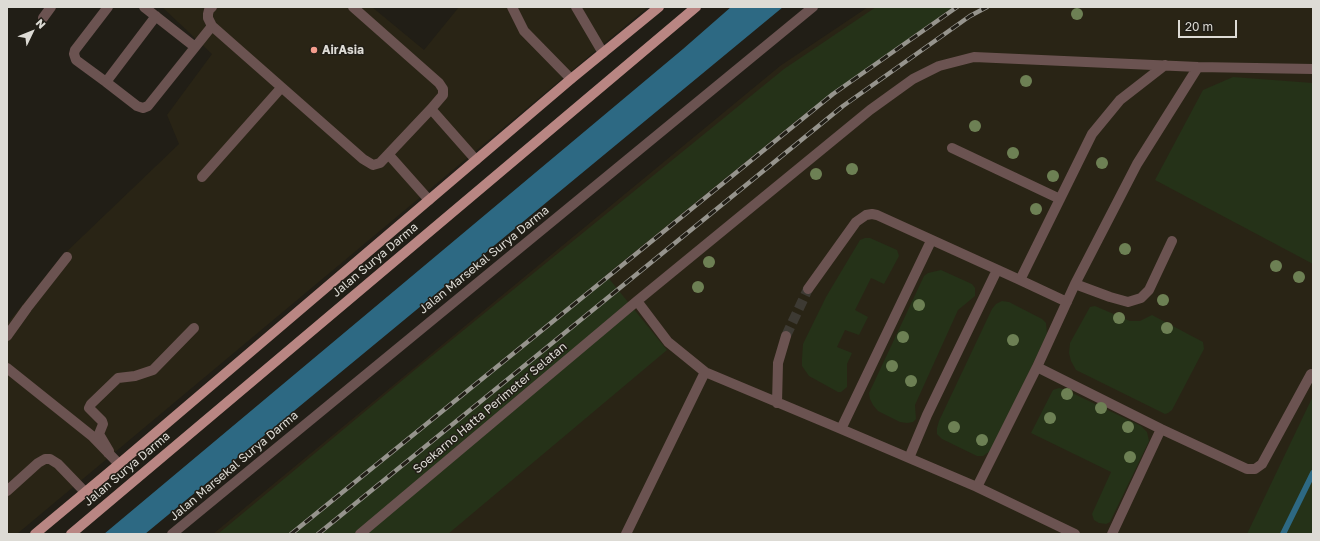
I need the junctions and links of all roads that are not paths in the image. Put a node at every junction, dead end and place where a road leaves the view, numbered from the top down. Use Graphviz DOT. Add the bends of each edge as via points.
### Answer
graph roads {
  1 [pos="51,7"];
  2 [pos="108,7"];
  3 [pos="144,7"];
  4 [pos="212,7"];
  5 [pos="353,7"];
  6 [pos="512,7"];
  7 [pos="576,7"];
  8 [pos="659,7"];
  9 [pos="696,7"];
  10 [pos="813,7"];
  11 [pos="156,16"];
  12 [pos="43,18"];
  13 [pos="212,26"];
  14 [pos="195,47"];
  15 [pos="603,53"];
  16 [pos="1164,65"];
  17 [pos="1198,67"];
  18 [pos="1313,69"];
  19 [pos="571,79"];
  20 [pos="106,82"];
  21 [pos="282,88"];
  22 [pos="431,109"];
  23 [pos="952,148"];
  24 [pos="389,155"];
  25 [pos="476,160"];
  26 [pos="202,177"];
  27 [pos="1060,199"];
  28 [pos="429,200"];
  29 [pos="931,241"];
  30 [pos="1172,241"];
  31 [pos="67,258"];
  32 [pos="997,270"];
  33 [pos="1020,280"];
  34 [pos="1075,284"];
  35 [pos="808,289"];
  36 [pos="637,301"];
  37 [pos="1067,302"];
  38 [pos="194,328"];
  39 [pos="7,336"];
  40 [pos="786,336"];
  41 [pos="1037,367"];
  42 [pos="7,368"];
  43 [pos="705,372"];
  44 [pos="1311,374"];
  45 [pos="777,403"];
  46 [pos="841,429"];
  47 [pos="1161,429"];
  48 [pos="108,453"];
  49 [pos="909,458"];
  50 [pos="119,464"];
  51 [pos="977,487"];
  52 [pos="7,491"];
  53 [pos="85,492"];
  54 [pos="35,534"];
  55 [pos="71,534"];
  56 [pos="172,534"];
  57 [pos="360,534"];
  58 [pos="626,534"];
  59 [pos="1075,534"];
  60 [pos="1112,534"];
  1 -- 12 [label="street"];
  2 -- 20 [label="street" via="74,54 76,60"];
  3 -- 11 [label="street"];
  4 -- 13 [label="street" via="208,14"];
  5 -- 22 [label="street" via="443,89 442,95"];
  6 -- 19 [label="street" via="524,31"];
  7 -- 15 [label="street"];
  8 -- 15 [label="main road, Jalan Surya Darma"];
  9 -- 55 [label="main road, Jalan Surya Darma"];
  10 -- 56 [label="street, Jalan Marsekal Surya Darma"];
  11 -- 14 [label="street"];
  11 -- 20 [label="street"];
  13 -- 14 [label="street"];
  13 -- 21 [label="street"];
  14 -- 20 [label="street" via="148,106 143,108"];
  15 -- 19 [label="main road, Jalan Surya Darma"];
  16 -- 17 [label="street, Soekarno Hatta Perimeter Selatan"];
  16 -- 27 [label="street" via="1120,100 1092,134"];
  16 -- 36 [label="street, Soekarno Hatta Perimeter Selatan" via="974,57 939,66 913,79 870,110"];
  17 -- 18 [label="street, Soekarno Hatta Perimeter Selatan"];
  17 -- 34 [label="street" via="1137,164"];
  19 -- 25 [label="main road, Jalan Surya Darma"];
  21 -- 24 [label="street" via="363,160 373,165 380,163"];
  21 -- 26 [label="street"];
  22 -- 24 [label="street"];
  22 -- 25 [label="street"];
  23 -- 27 [label="street"];
  24 -- 28 [label="street"];
  25 -- 28 [label="main road, Jalan Surya Darma"];
  27 -- 33 [label="street"];
  28 -- 50 [label="main road, Jalan Surya Darma"];
  29 -- 32 [label="street"];
  29 -- 35 [label="street" via="877,215 866,216 856,222"];
  29 -- 46 [label="street"];
  30 -- 34 [label="street" via="1149,290 1141,298 1128,302"];
  31 -- 39 [label="street"];
  32 -- 33 [label="street"];
  32 -- 49 [label="street"];
  33 -- 37 [label="street"];
  34 -- 37 [label="street"];
  36 -- 43 [label="street" via="668,342"];
  36 -- 57 [label="street, Soekarno Hatta Perimeter Selatan"];
  37 -- 41 [label="street"];
  38 -- 48 [label="street" via="153,370 118,378 91,404 89,408 102,421 99,434"];
  40 -- 45 [label="street" via="778,363"];
  41 -- 47 [label="street"];
  41 -- 51 [label="street"];
  42 -- 48 [label="street" via="92,436"];
  43 -- 45 [label="street"];
  43 -- 58 [label="street"];
  44 -- 47 [label="street" via="1262,464 1255,469 1247,469"];
  45 -- 46 [label="street"];
  46 -- 49 [label="street"];
  47 -- 60 [label="street"];
  48 -- 50 [label="street"];
  49 -- 51 [label="street"];
  50 -- 53 [label="main road, Jalan Surya Darma"];
  51 -- 59 [label="street"];
  52 -- 53 [label="street" via="38,463 50,459"];
  53 -- 54 [label="main road, Jalan Surya Darma"];
}
